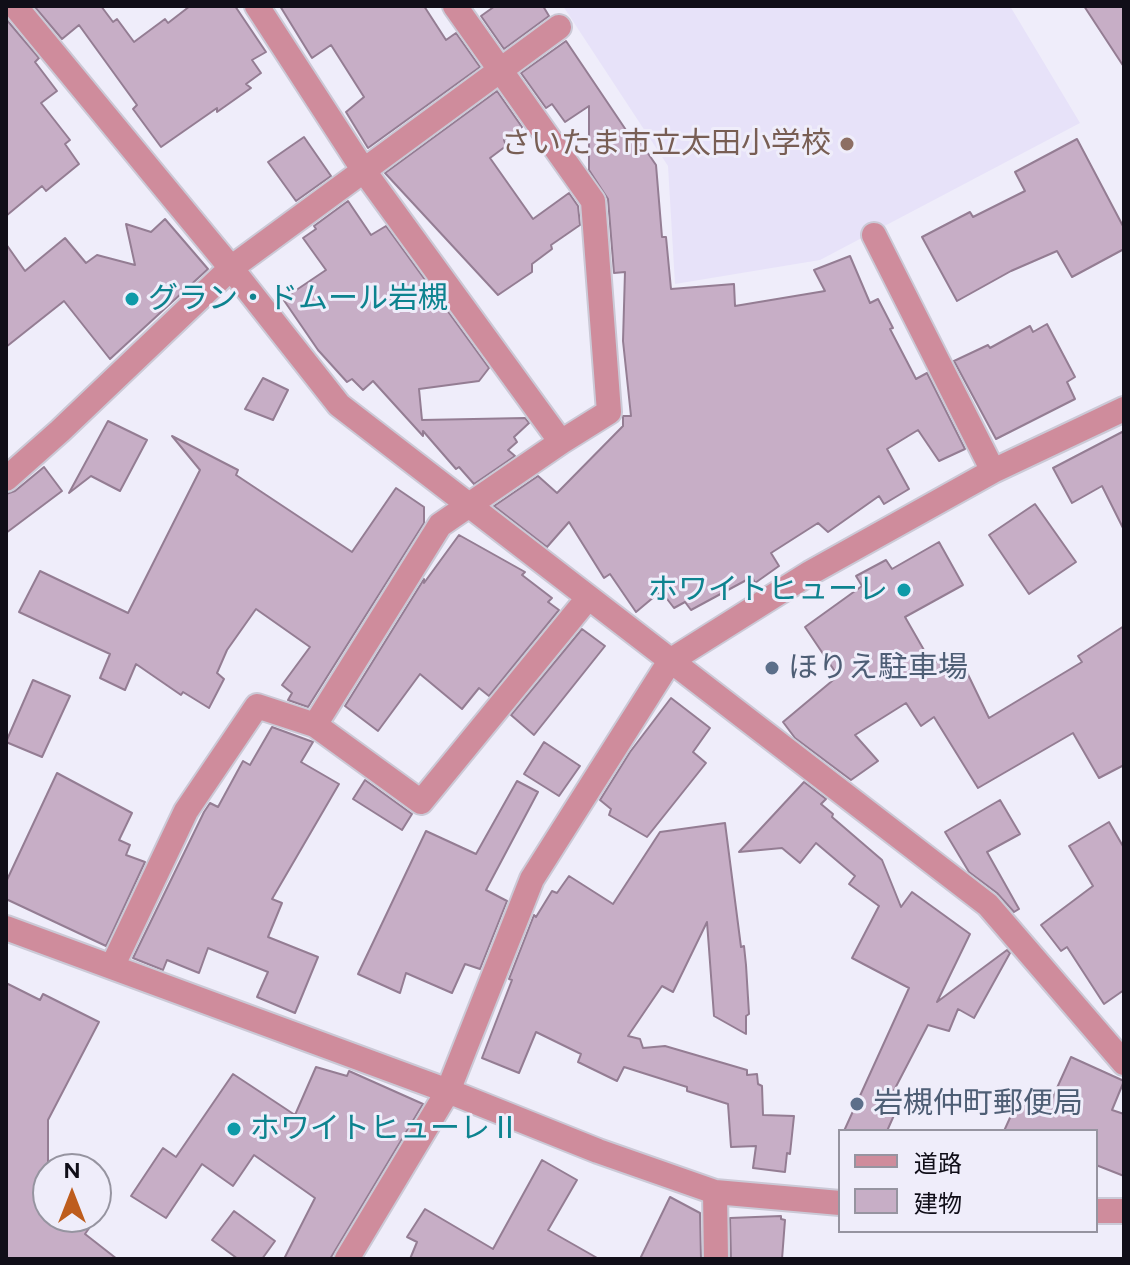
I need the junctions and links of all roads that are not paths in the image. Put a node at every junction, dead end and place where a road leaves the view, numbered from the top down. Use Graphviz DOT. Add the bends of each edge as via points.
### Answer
graph roads {
  1 [pos="15,6"];
  2 [pos="257,6"];
  3 [pos="455,6"];
  4 [pos="559,27"];
  5 [pos="500,71"];
  6 [pos="364,171"];
  7 [pos="874,235"];
  8 [pos="231,268"];
  9 [pos="1124,409"];
  10 [pos="561,442"];
  11 [pos="993,471"];
  12 [pos="6,479"];
  13 [pos="470,507"];
  14 [pos="588,598"];
  15 [pos="670,661"];
  16 [pos="315,725"];
  17 [pos="6,928"];
  18 [pos="112,967"];
  19 [pos="1124,1063"];
  20 [pos="448,1091"];
  21 [pos="715,1192"];
  22 [pos="838,1203"];
  23 [pos="1098,1211"];
  24 [pos="1124,1211"];
  25 [pos="347,1259"];
  26 [pos="716,1259"];
  1 -- 8 [label="street"];
  2 -- 6 [label="street"];
  3 -- 5 [label="street"];
  4 -- 5 [label="street"];
  5 -- 6 [label="street"];
  5 -- 10 [label="street" via="593,201 609,412"];
  6 -- 8 [label="street"];
  6 -- 10 [label="street"];
  7 -- 11 [label="street"];
  8 -- 12 [label="street"];
  8 -- 13 [label="street" via="339,405"];
  9 -- 11 [label="street"];
  10 -- 13 [label="street"];
  11 -- 15 [label="street" via="810,573"];
  13 -- 14 [label="street"];
  13 -- 16 [label="street" via="440,525"];
  14 -- 15 [label="street"];
  14 -- 16 [label="street" via="421,802"];
  15 -- 19 [label="street" via="988,905"];
  15 -- 20 [label="street" via="532,879"];
  16 -- 18 [label="street" via="257,706 186,811"];
  17 -- 18 [label="street"];
  18 -- 20 [label="street"];
  20 -- 21 [label="street"];
  20 -- 25 [label="street"];
  21 -- 22 [label="street"];
  21 -- 26 [label="street"];
  23 -- 24 [label="street"];
}
